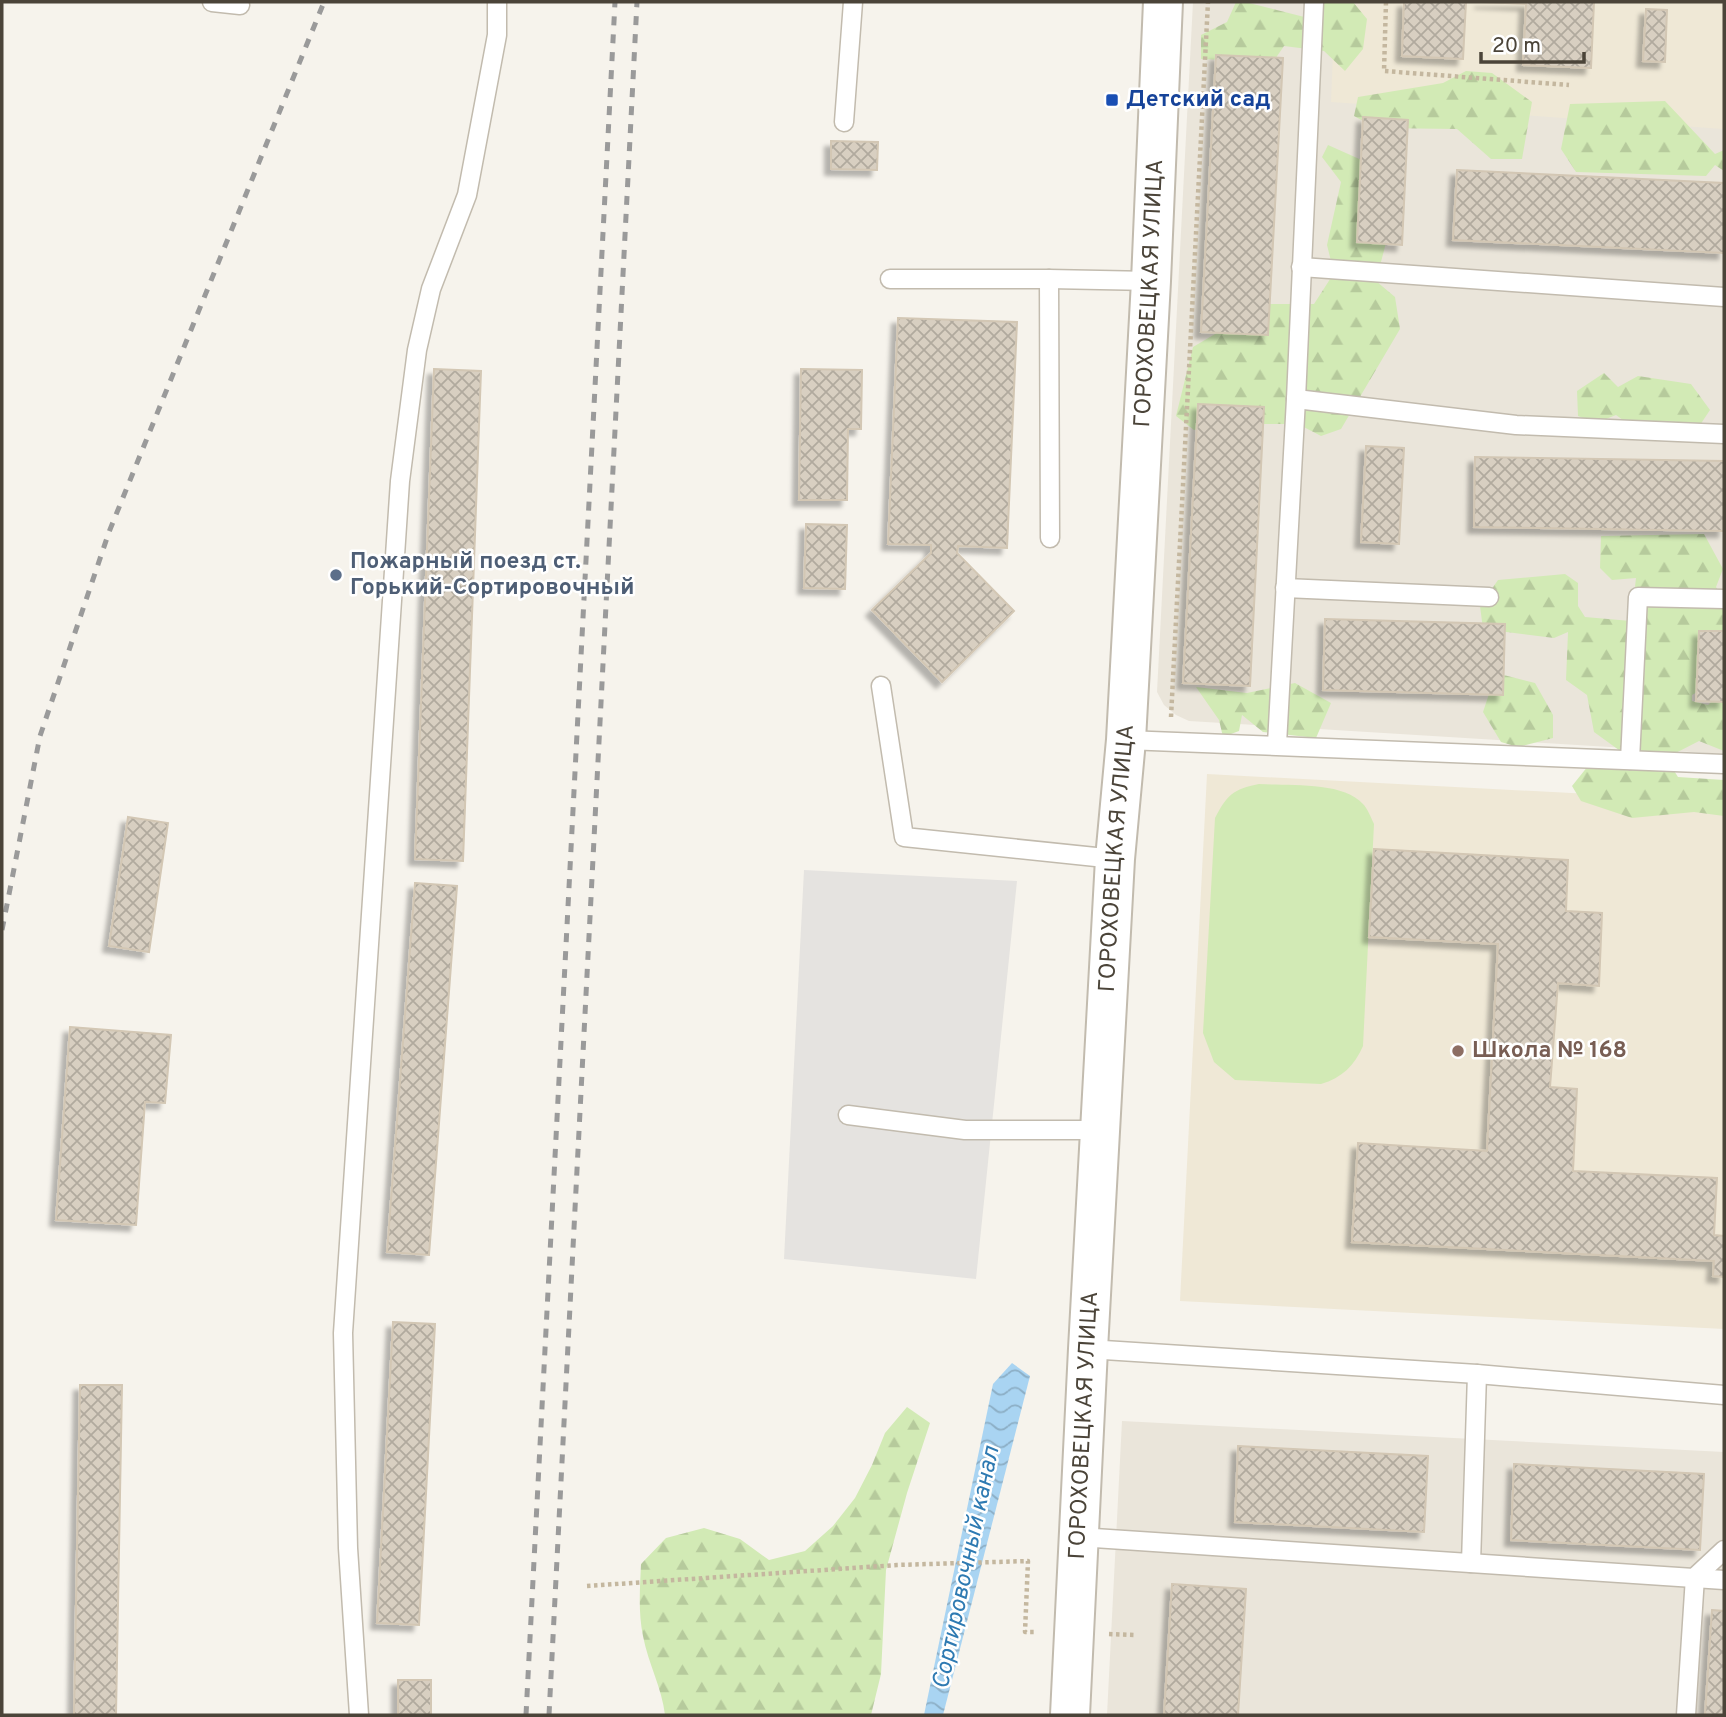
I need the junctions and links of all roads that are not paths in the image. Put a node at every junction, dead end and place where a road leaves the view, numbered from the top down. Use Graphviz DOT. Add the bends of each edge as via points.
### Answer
graph roads {
  1 [pos="212,2"];
  2 [pos="498,2"];
  3 [pos="853,2"];
  4 [pos="1163,2"];
  5 [pos="1314,2"];
  6 [pos="240,5"];
  7 [pos="844,122"];
  8 [pos="1301,267"];
  9 [pos="890,279"];
  10 [pos="1049,279"];
  11 [pos="1152,281"];
  12 [pos="1724,297"];
  13 [pos="1296,399"];
  14 [pos="1724,434"];
  15 [pos="1050,538"];
  16 [pos="1285,588"];
  17 [pos="1489,597"];
  18 [pos="1724,599"];
  19 [pos="881,686"];
  20 [pos="1126,740"];
  21 [pos="1277,744"];
  22 [pos="1630,760"];
  23 [pos="1724,764"];
  24 [pos="1115,859"];
  25 [pos="848,1115"];
  26 [pos="1100,1130"];
  27 [pos="1088,1349"];
  28 [pos="1477,1374"];
  29 [pos="1724,1395"];
  30 [pos="1079,1537"];
  31 [pos="1724,1550"];
  32 [pos="1471,1563"];
  33 [pos="1695,1577"];
  34 [pos="1724,1580"];
  35 [pos="359,1715"];
  36 [pos="1070,1715"];
  37 [pos="1686,1715"];
  1 -- 6 [label="lane"];
  2 -- 35 [label="lane" via="497,35 467,195 431,289 417,350 400,481 343,1333 348,1548"];
  3 -- 7 [label="lane"];
  4 -- 11 [label="street, ГОРОХОВЕЦКАЯ УЛИЦА"];
  5 -- 8 [label="lane"];
  8 -- 12 [label="lane"];
  8 -- 13 [label="lane"];
  9 -- 10 [label="lane"];
  10 -- 11 [label="lane"];
  10 -- 15 [label="lane"];
  11 -- 20 [label="street, ГОРОХОВЕЦКАЯ УЛИЦА"];
  13 -- 14 [label="lane" via="1516,425"];
  13 -- 16 [label="lane"];
  16 -- 17 [label="lane"];
  16 -- 21 [label="lane"];
  18 -- 22 [label="lane" via="1638,597"];
  19 -- 24 [label="lane" via="904,837"];
  20 -- 21 [label="lane"];
  20 -- 24 [label="street, ГОРОХОВЕЦКАЯ УЛИЦА"];
  21 -- 22 [label="lane"];
  22 -- 23 [label="lane"];
  24 -- 26 [label="street, ГОРОХОВЕЦКАЯ УЛИЦА"];
  25 -- 26 [label="lane" via="965,1130"];
  26 -- 27 [label="street, ГОРОХОВЕЦКАЯ УЛИЦА"];
  27 -- 28 [label="lane"];
  27 -- 30 [label="street, ГОРОХОВЕЦКАЯ УЛИЦА"];
  28 -- 29 [label="lane"];
  28 -- 32 [label="lane"];
  30 -- 32 [label="lane"];
  30 -- 36 [label="street, ГОРОХОВЕЦКАЯ УЛИЦА"];
  31 -- 33 [label="lane"];
  32 -- 33 [label="lane"];
  33 -- 34 [label="lane"];
  33 -- 37 [label="lane"];
}
